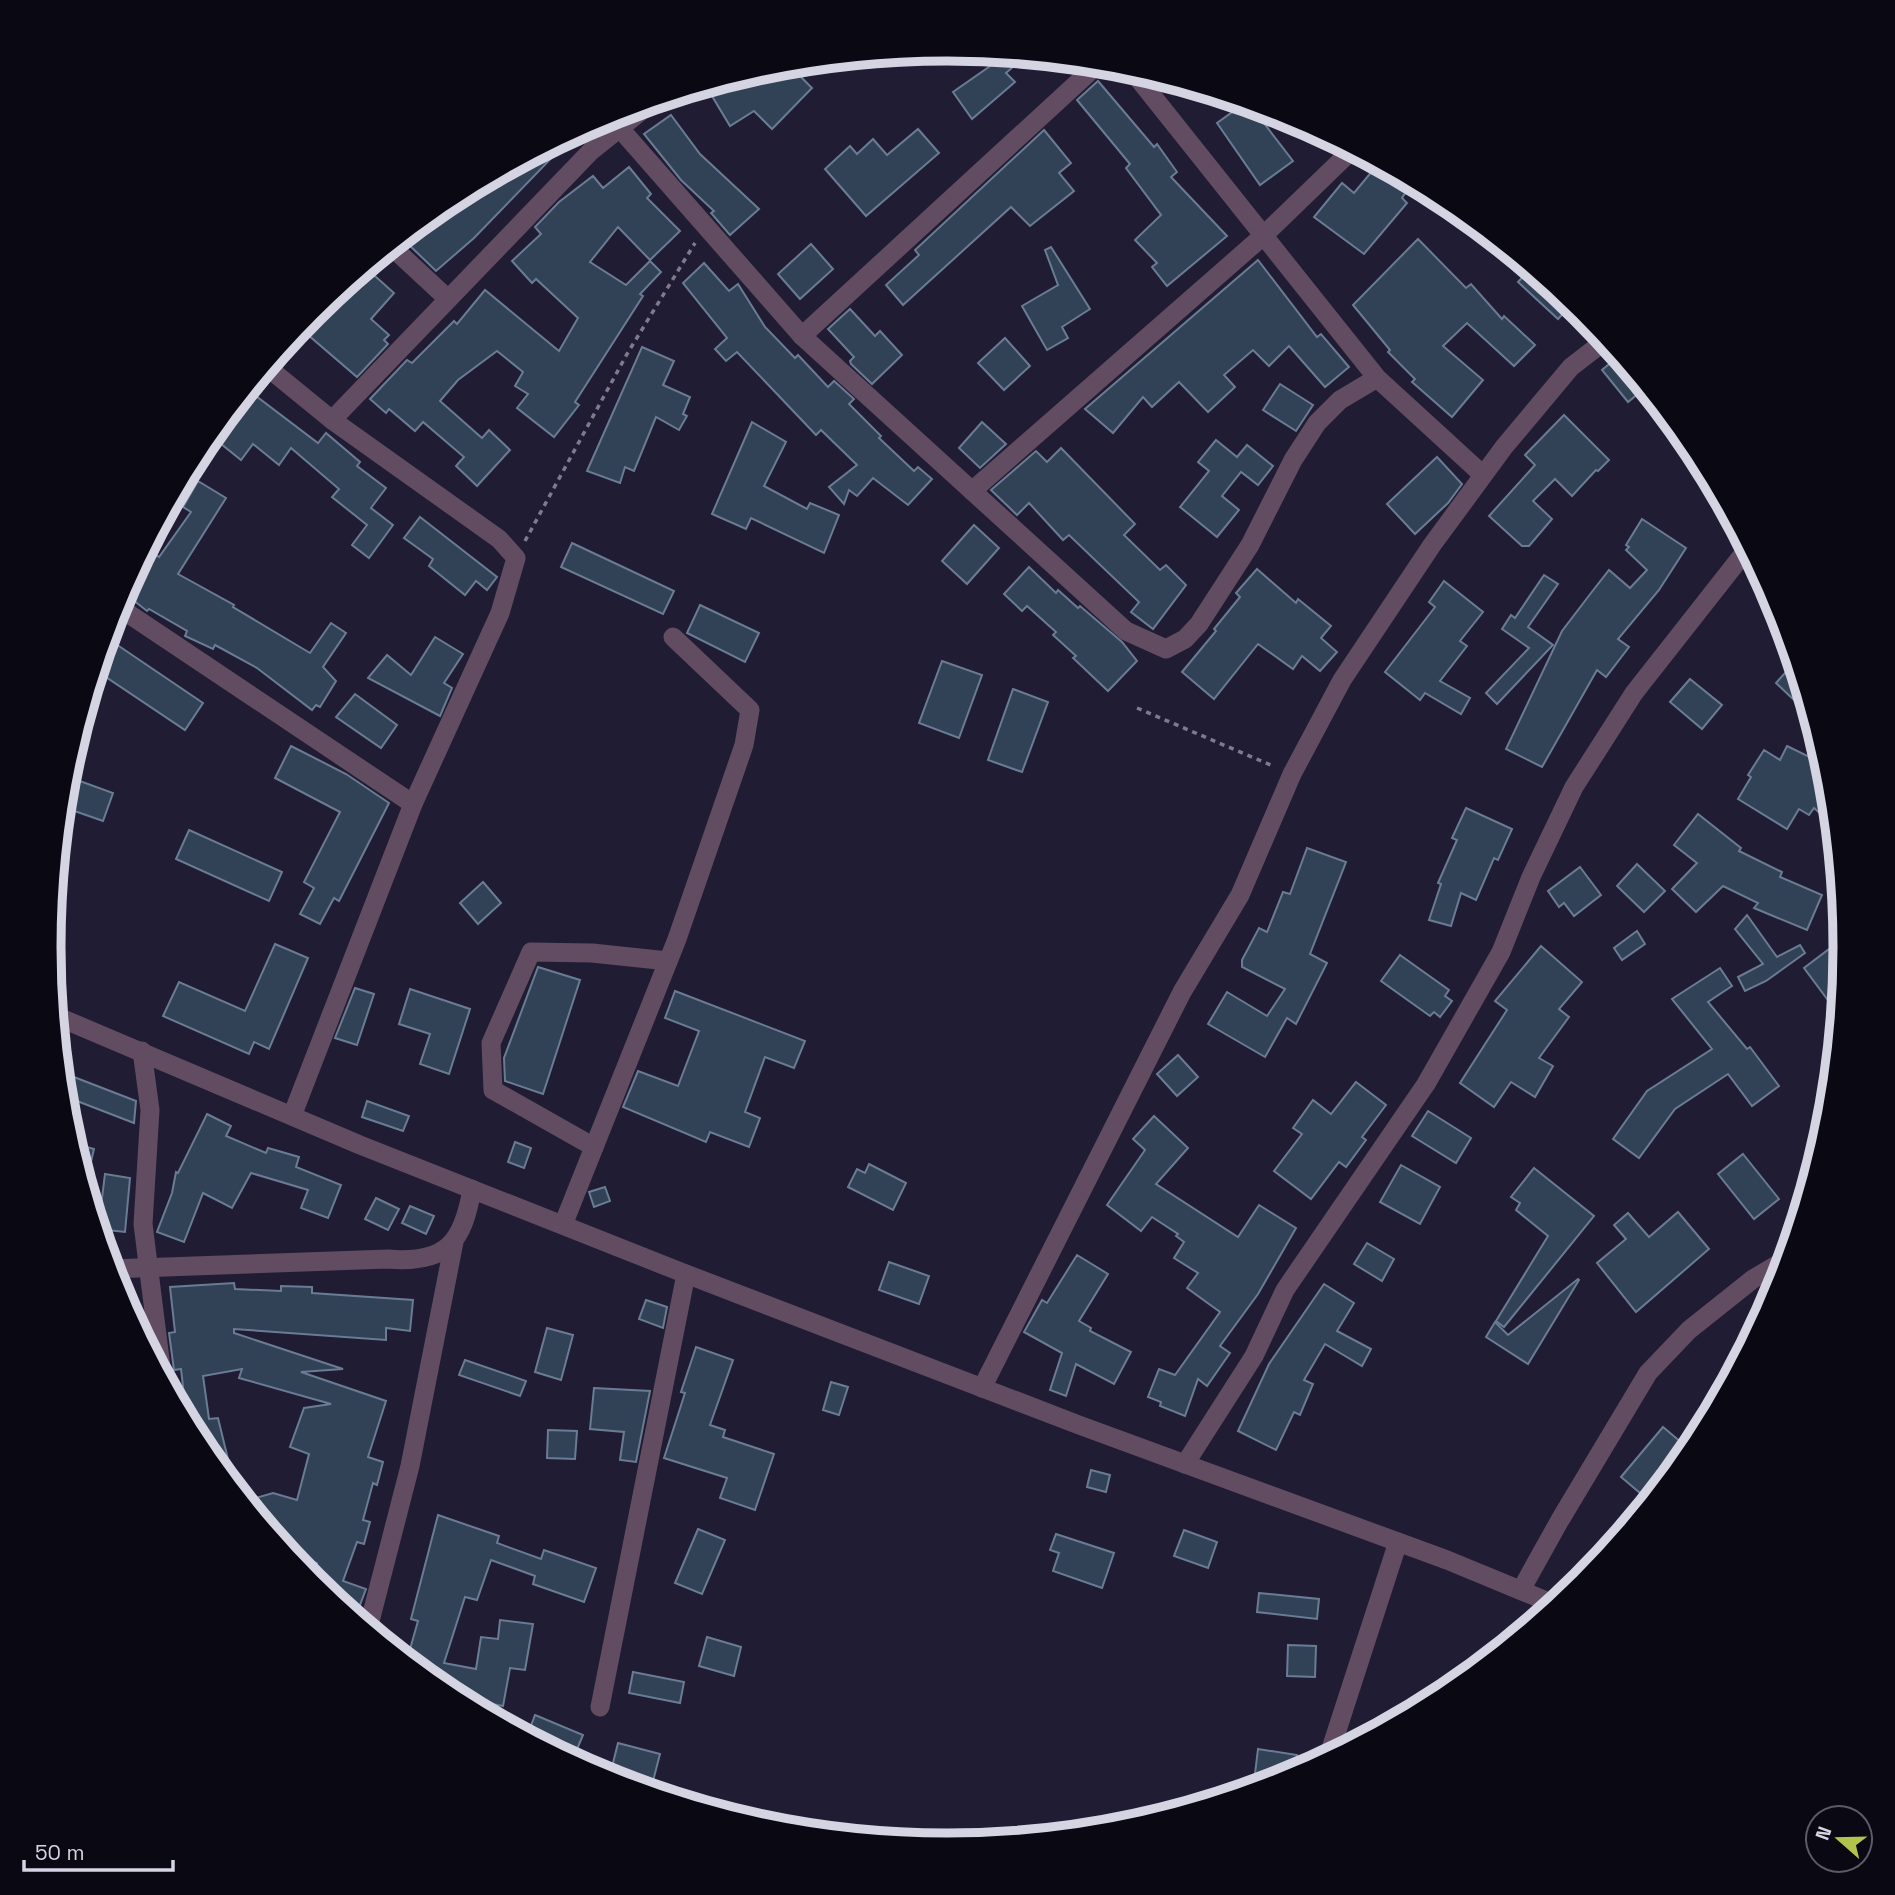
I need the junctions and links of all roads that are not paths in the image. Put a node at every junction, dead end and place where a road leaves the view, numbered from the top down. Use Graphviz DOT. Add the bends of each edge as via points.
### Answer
graph roads {
  1 [pos="1088,73"];
  2 [pos="1142,83"];
  3 [pos="618,125"];
  4 [pos="608,129"];
  5 [pos="1345,156"];
  6 [pos="1263,236"];
  7 [pos="398,252"];
  8 [pos="448,299"];
  9 [pos="802,337"];
  10 [pos="1598,346"];
  11 [pos="273,372"];
  12 [pos="1377,378"];
  13 [pos="332,420"];
  14 [pos="1483,475"];
  15 [pos="972,491"];
  16 [pos="1742,556"];
  17 [pos="127,613"];
  18 [pos="673,637"];
  19 [pos="413,804"];
  20 [pos="668,961"];
  21 [pos="64,1019"];
  22 [pos="142,1051"];
  23 [pos="292,1115"];
  24 [pos="594,1147"];
  25 [pos="472,1189"];
  26 [pos="562,1225"];
  27 [pos="454,1242"];
  28 [pos="1774,1267"];
  29 [pos="147,1268"];
  30 [pos="122,1269"];
  31 [pos="686,1274"];
  32 [pos="158,1349"];
  33 [pos="982,1388"];
  34 [pos="1185,1464"];
  35 [pos="1398,1542"];
  36 [pos="1521,1590"];
  37 [pos="1546,1601"];
  38 [pos="370,1620"];
  39 [pos="600,1707"];
  40 [pos="1332,1745"];
  1 -- 9 [label="street"];
  2 -- 6 [label="street"];
  3 -- 9 [label="street"];
  4 -- 8 [label="street"];
  5 -- 6 [label="street"];
  6 -- 12 [label="street"];
  6 -- 15 [label="street"];
  7 -- 8 [label="street"];
  8 -- 13 [label="street"];
  9 -- 15 [label="street"];
  10 -- 14 [label="street" via="1571,367"];
  11 -- 13 [label="street"];
  12 -- 14 [label="street"];
  12 -- 15 [label="street" via="1340,400 1317,423 1250,545 1199,624 1178,645 1166,649 1126,631"];
  13 -- 19 [label="street" via="499,539 516,558 500,613"];
  14 -- 33 [label="street" via="1342,680 1292,774 1240,895 1182,992"];
  16 -- 34 [label="street" via="1634,693 1574,786 1501,952 1426,1084 1285,1290 1254,1356"];
  17 -- 19 [label="street"];
  18 -- 20 [label="street" via="750,710 744,745"];
  19 -- 23 [label="street"];
  20 -- 24 [label="street"];
  20 -- 24 [label="street" via="531,952 491,1043 493,1090"];
  21 -- 22 [label="street"];
  22 -- 23 [label="street"];
  22 -- 29 [label="street" via="150,1110 143,1224"];
  23 -- 25 [label="street"];
  24 -- 26 [label="street"];
  25 -- 26 [label="street"];
  25 -- 27 [label="street" via="466,1222"];
  26 -- 31 [label="street"];
  27 -- 29 [label="street" via="412,1261"];
  27 -- 38 [label="street" via="410,1466"];
  28 -- 36 [label="street" via="1689,1330 1648,1373"];
  29 -- 30 [label="street"];
  29 -- 32 [label="street"];
  31 -- 33 [label="street"];
  31 -- 39 [label="street"];
  33 -- 34 [label="street"];
  34 -- 35 [label="street"];
  35 -- 36 [label="street"];
  35 -- 40 [label="street"];
  36 -- 37 [label="street"];
}
